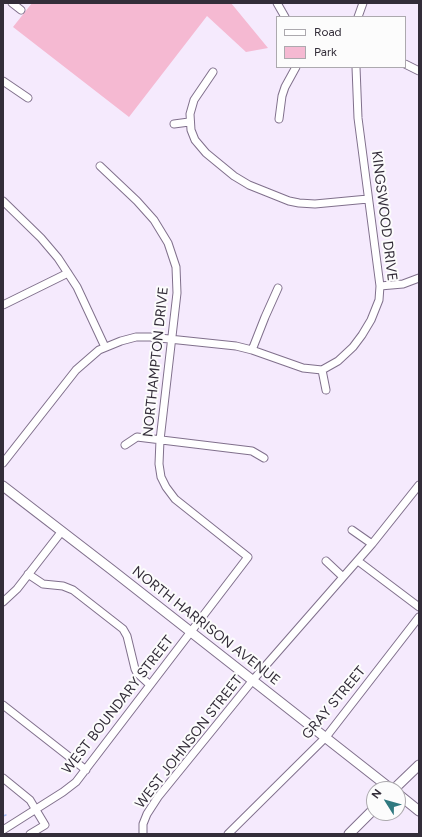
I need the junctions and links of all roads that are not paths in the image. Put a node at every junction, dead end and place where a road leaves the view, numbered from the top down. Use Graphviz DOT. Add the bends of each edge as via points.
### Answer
graph roads {
  1 [pos="12,3"];
  2 [pos="277,3"];
  3 [pos="363,3"];
  4 [pos="21,10"];
  5 [pos="284,16"];
  6 [pos="358,16"];
  7 [pos="406,64"];
  8 [pos="295,68"];
  9 [pos="356,68"];
  10 [pos="419,71"];
  11 [pos="213,72"];
  12 [pos="3,81"];
  13 [pos="28,98"];
  14 [pos="279,120"];
  15 [pos="189,122"];
  16 [pos="174,124"];
  17 [pos="100,166"];
  18 [pos="368,199"];
  19 [pos="3,201"];
  20 [pos="68,273"];
  21 [pos="419,278"];
  22 [pos="380,286"];
  23 [pos="278,288"];
  24 [pos="3,305"];
  25 [pos="172,339"];
  26 [pos="105,347"];
  27 [pos="252,350"];
  28 [pos="322,370"];
  29 [pos="326,390"];
  30 [pos="160,440"];
  31 [pos="125,445"];
  32 [pos="264,458"];
  33 [pos="3,462"];
  34 [pos="419,485"];
  35 [pos="3,486"];
  36 [pos="352,530"];
  37 [pos="62,531"];
  38 [pos="372,544"];
  39 [pos="242,553"];
  40 [pos="358,561"];
  41 [pos="326,562"];
  42 [pos="28,574"];
  43 [pos="343,577"];
  44 [pos="3,602"];
  45 [pos="419,608"];
  46 [pos="419,617"];
  47 [pos="191,632"];
  48 [pos="253,680"];
  49 [pos="150,686"];
  50 [pos="3,705"];
  51 [pos="326,737"];
  52 [pos="419,765"];
  53 [pos="86,770"];
  54 [pos="3,778"];
  55 [pos="381,781"];
  56 [pos="402,781"];
  57 [pos="406,800"];
  58 [pos="36,809"];
  59 [pos="419,811"];
  60 [pos="366,817"];
  61 [pos="3,830"];
  62 [pos="30,834"];
  63 [pos="143,834"];
  64 [pos="228,834"];
  65 [pos="349,834"];
  1 -- 4 [label="street"];
  2 -- 5 [label="street"];
  3 -- 6 [label="street"];
  7 -- 10 [label="street"];
  8 -- 14 [label="street" via="283,91"];
  9 -- 18 [label="street, KINGSWOOD DRIVE" via="358,118"];
  11 -- 15 [label="street" via="194,100"];
  12 -- 13 [label="street"];
  15 -- 16 [label="street"];
  15 -- 18 [label="street" via="195,140 202,150 234,176 258,189 299,203 326,204"];
  17 -- 25 [label="street, NORTHAMPTON DRIVE" via="149,213 168,243 175,262 178,283"];
  18 -- 22 [label="street, KINGSWOOD DRIVE"];
  19 -- 20 [label="street" via="41,238"];
  20 -- 24 [label="street"];
  20 -- 26 [label="street"];
  21 -- 22 [label="street" via="403,284"];
  22 -- 28 [label="street, KINGSWOOD DRIVE" via="376,311 362,335 338,362"];
  23 -- 27 [label="street"];
  25 -- 26 [label="street" via="136,338"];
  25 -- 27 [label="street"];
  25 -- 30 [label="street, NORTHAMPTON DRIVE"];
  26 -- 33 [label="street" via="76,370"];
  27 -- 28 [label="street" via="303,368"];
  28 -- 29 [label="street"];
  30 -- 31 [label="street" via="137,437"];
  30 -- 32 [label="street" via="252,451"];
  30 -- 39 [label="street, NORTHAMPTON DRIVE" via="160,472 169,492"];
  34 -- 38 [label="street, WEST JOHNSON STREET"];
  35 -- 37 [label="main road, NORTH HARRISON AVENUE"];
  36 -- 38 [label="street"];
  37 -- 42 [label="street"];
  37 -- 47 [label="main road, NORTH HARRISON AVENUE"];
  38 -- 40 [label="street, WEST JOHNSON STREET"];
  39 -- 47 [label="street, WEST BOUNDARY STREET" via="248,557"];
  40 -- 43 [label="street, WEST JOHNSON STREET"];
  40 -- 45 [label="street"];
  41 -- 43 [label="street"];
  42 -- 44 [label="street"];
  42 -- 49 [label="street" via="43,584 73,590 123,629 135,669"];
  43 -- 48 [label="street, WEST JOHNSON STREET"];
  46 -- 51 [label="street, GRAY STREET"];
  47 -- 48 [label="main road, NORTH HARRISON AVENUE"];
  47 -- 49 [label="street, WEST BOUNDARY STREET"];
  48 -- 51 [label="main road, NORTH HARRISON AVENUE"];
  48 -- 63 [label="street, WEST JOHNSON STREET" via="150,809 144,822"];
  49 -- 53 [label="street, WEST BOUNDARY STREET"];
  50 -- 53 [label="street"];
  51 -- 55 [label="main road, NORTH HARRISON AVENUE"];
  51 -- 64 [label="street, GRAY STREET"];
  52 -- 56 [label="main road"];
  53 -- 58 [label="street, WEST BOUNDARY STREET" via="70,787"];
  54 -- 58 [label="street" via="27,797"];
  57 -- 59 [label="main road"];
  58 -- 61 [label="street, WEST BOUNDARY STREET"];
  58 -- 62 [label="street" via="45,825"];
  60 -- 65 [label="main road"];
}
